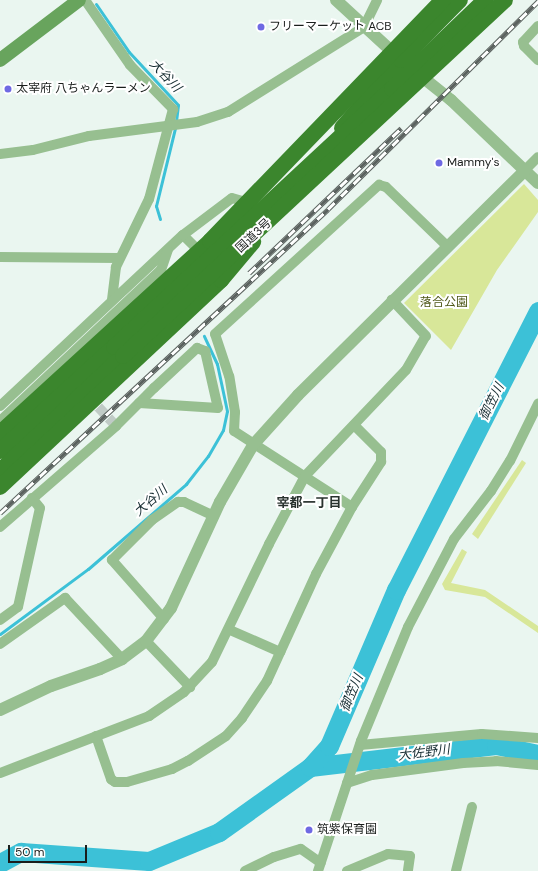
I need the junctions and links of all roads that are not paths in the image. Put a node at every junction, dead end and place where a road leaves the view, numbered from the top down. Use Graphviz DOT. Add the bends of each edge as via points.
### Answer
graph roads {
  1 [pos="336,0"];
  2 [pos="377,0"];
  3 [pos="443,0"];
  4 [pos="460,0"];
  5 [pos="485,0"];
  6 [pos="505,0"];
  7 [pos="78,1"];
  8 [pos="538,26"];
  9 [pos="364,27"];
  10 [pos="396,56"];
  11 [pos="0,60"];
  12 [pos="538,60"];
  13 [pos="170,124"];
  14 [pos="0,154"];
  15 [pos="538,157"];
  16 [pos="532,177"];
  17 [pos="248,203"];
  18 [pos="183,235"];
  19 [pos="447,246"];
  20 [pos="168,250"];
  21 [pos="199,251"];
  22 [pos="0,257"];
  23 [pos="119,258"];
  24 [pos="392,300"];
  25 [pos="112,301"];
  26 [pos="119,351"];
  27 [pos="139,403"];
  28 [pos="538,404"];
  29 [pos="0,406"];
  30 [pos="0,421"];
  31 [pos="354,425"];
  32 [pos="0,433"];
  33 [pos="254,445"];
  34 [pos="0,451"];
  35 [pos="0,471"];
  36 [pos="305,476"];
  37 [pos="0,487"];
  38 [pos="32,498"];
  39 [pos="352,507"];
  40 [pos="214,516"];
  41 [pos="0,527"];
  42 [pos="3,616"];
  43 [pos="164,619"];
  44 [pos="230,630"];
  45 [pos="146,641"];
  46 [pos="0,644"];
  47 [pos="280,652"];
  48 [pos="122,659"];
  49 [pos="190,687"];
  50 [pos="0,710"];
  51 [pos="96,736"];
  52 [pos="538,738"];
  53 [pos="359,747"];
  54 [pos="538,766"];
  55 [pos="0,773"];
  56 [pos="348,780"];
  57 [pos="472,807"];
  58 [pos="319,867"];
  59 [pos="245,871"];
  60 [pos="347,871"];
  61 [pos="408,871"];
  62 [pos="456,871"];
  1 -- 9 [label="street"];
  2 -- 9 [label="street"];
  3 -- 10 [label="highway"];
  4 -- 10 [label="highway"];
  5 -- 26 [label="highway, 国道3号, bridge"];
  6 -- 26 [label="highway, 国道3号, bridge"];
  7 -- 11 [label="main road"];
  7 -- 13 [label="street" via="130,65 173,109"];
  8 -- 12 [label="street" via="523,42"];
  9 -- 10 [label="street"];
  9 -- 13 [label="street" via="239,107 207,119"];
  10 -- 16 [label="street" via="452,100"];
  10 -- 17 [label="highway"];
  10 -- 37 [label="highway" via="221,280"];
  13 -- 14 [label="street" via="89,136 33,150"];
  13 -- 23 [label="street" via="149,199"];
  15 -- 16 [label="street"];
  16 -- 19 [label="street"];
  17 -- 18 [label="street" via="232,198"];
  17 -- 21 [label="highway"];
  18 -- 20 [label="street"];
  18 -- 21 [label="street"];
  19 -- 24 [label="street"];
  19 -- 33 [label="street" via="386,187 379,185 217,330 215,338 229,376 235,412 234,431"];
  20 -- 25 [label="street"];
  20 -- 30 [label="street" via="161,270"];
  21 -- 32 [label="highway"];
  22 -- 23 [label="street"];
  23 -- 25 [label="street" via="112,286"];
  24 -- 31 [label="street" via="426,336 406,370"];
  24 -- 33 [label="street" via="298,395"];
  25 -- 29 [label="street"];
  26 -- 34 [label="highway, 国道3号"];
  26 -- 35 [label="highway, 国道3号"];
  27 -- 27 [label="street" via="197,348 205,351 218,408"];
  27 -- 38 [label="street"];
  28 -- 53 [label="street" via="510,461 491,492 454,538 408,627"];
  31 -- 36 [label="street"];
  31 -- 39 [label="street" via="381,452 382,457"];
  33 -- 36 [label="street"];
  33 -- 40 [label="street"];
  36 -- 39 [label="street"];
  36 -- 44 [label="street" via="269,544"];
  38 -- 41 [label="street"];
  38 -- 42 [label="street" via="40,508 18,607"];
  39 -- 47 [label="street" via="316,574"];
  40 -- 43 [label="street"];
  40 -- 43 [label="street" via="184,502 178,502 152,520 112,560"];
  43 -- 45 [label="street"];
  44 -- 47 [label="street"];
  44 -- 49 [label="street" via="212,662"];
  45 -- 48 [label="street"];
  45 -- 49 [label="street"];
  46 -- 48 [label="street" via="65,598"];
  47 -- 51 [label="street" via="258,698 226,736 207,751 172,769 127,782 114,782"];
  48 -- 50 [label="street" via="51,686"];
  49 -- 51 [label="street" via="149,716"];
  51 -- 55 [label="street"];
  52 -- 53 [label="street" via="482,734"];
  53 -- 56 [label="street"];
  54 -- 56 [label="street" via="496,761 463,763"];
  56 -- 58 [label="street"];
  57 -- 62 [label="street"];
  58 -- 59 [label="street" via="301,849 274,857"];
  60 -- 61 [label="street" via="388,854 410,856"];
}
